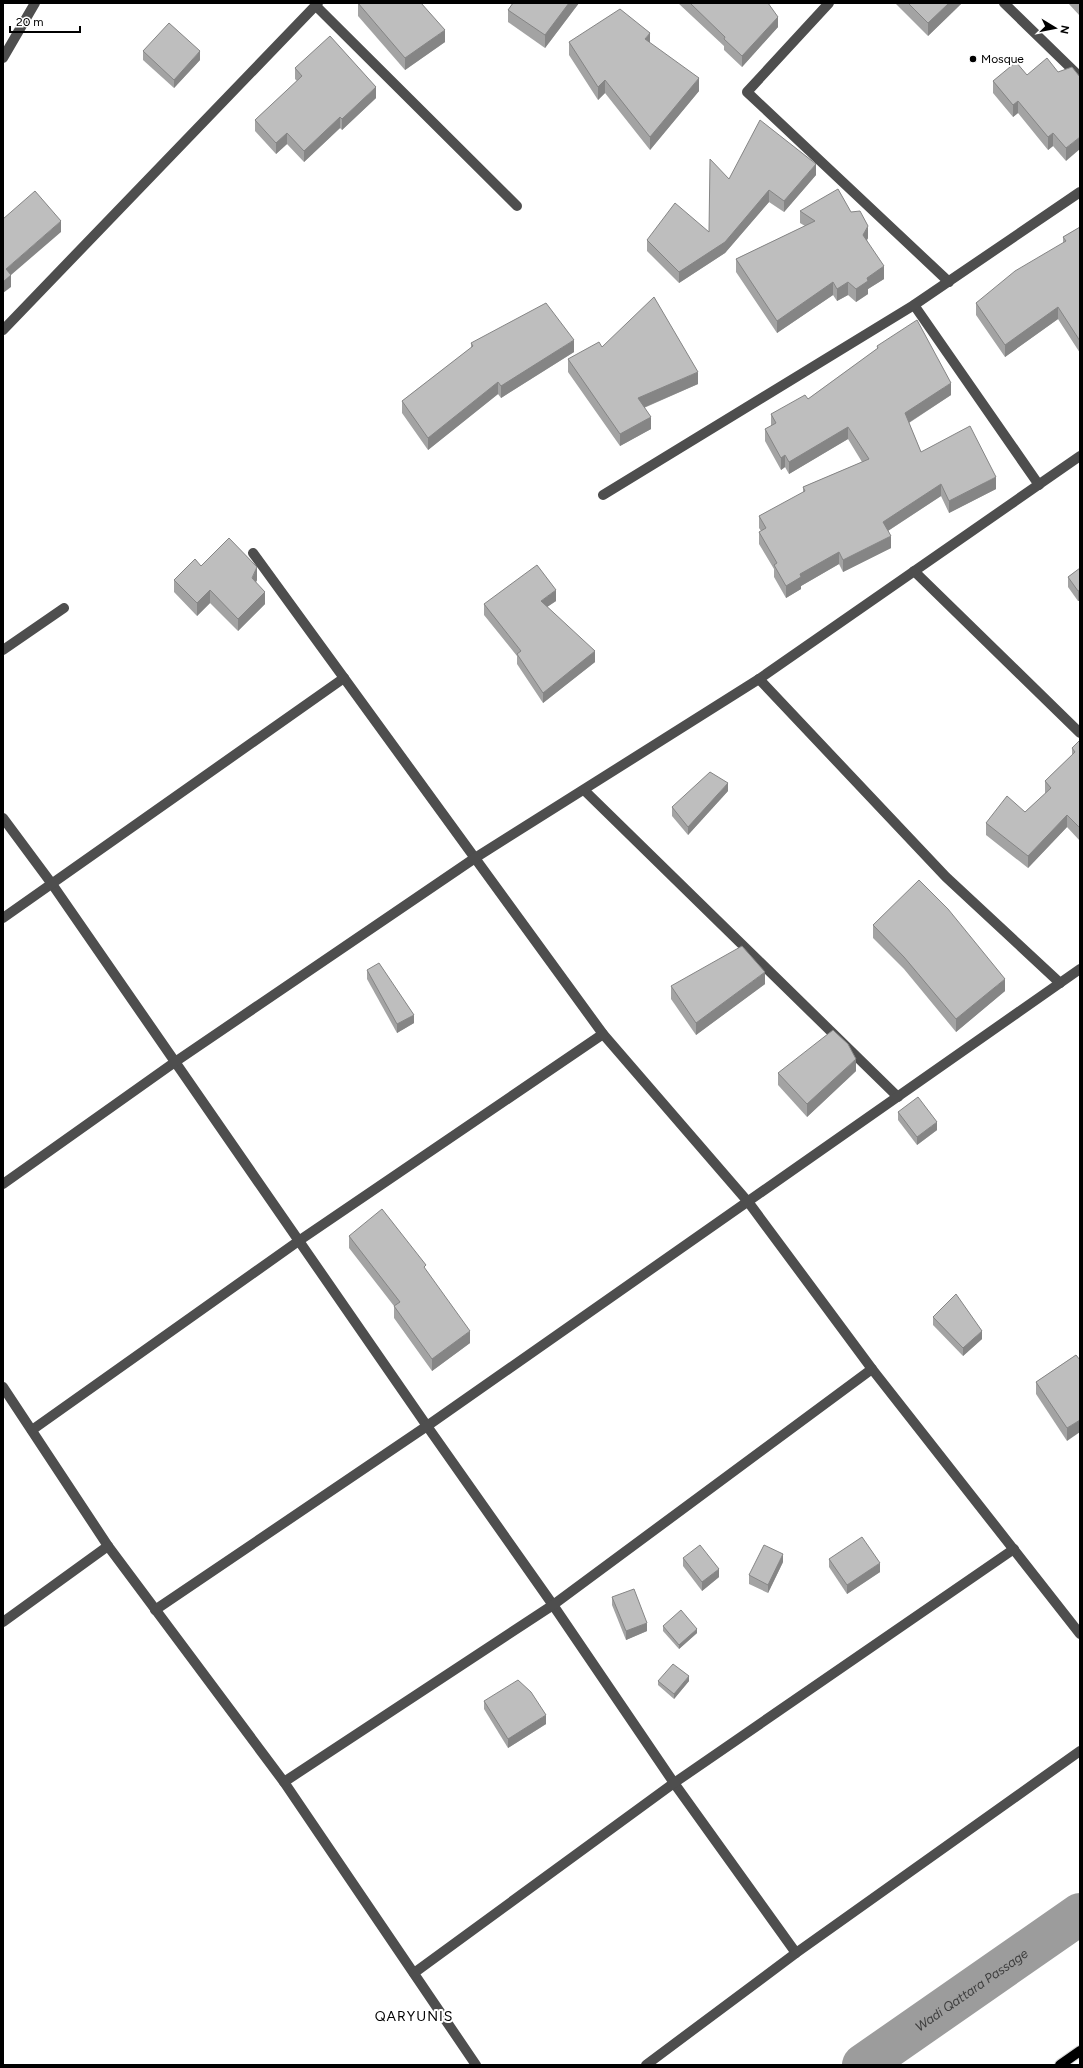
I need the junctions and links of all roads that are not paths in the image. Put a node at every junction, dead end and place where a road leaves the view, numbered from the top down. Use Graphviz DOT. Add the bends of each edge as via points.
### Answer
graph roads {
  1 [pos="35,3"];
  2 [pos="828,3"];
  3 [pos="1004,3"];
  4 [pos="316,4"];
  5 [pos="3,58"];
  6 [pos="1080,77"];
  7 [pos="1080,192"];
  8 [pos="517,206"];
  9 [pos="949,282"];
  10 [pos="914,305"];
  11 [pos="3,330"];
  12 [pos="1080,456"];
  13 [pos="1039,485"];
  14 [pos="603,495"];
  15 [pos="253,554"];
  16 [pos="914,571"];
  17 [pos="64,608"];
  18 [pos="3,650"];
  19 [pos="344,678"];
  20 [pos="759,679"];
  21 [pos="1080,733"];
  22 [pos="584,790"];
  23 [pos="3,818"];
  24 [pos="475,858"];
  25 [pos="52,884"];
  26 [pos="3,918"];
  27 [pos="1080,969"];
  28 [pos="1060,983"];
  29 [pos="603,1034"];
  30 [pos="175,1062"];
  31 [pos="898,1097"];
  32 [pos="3,1184"];
  33 [pos="749,1203"];
  34 [pos="300,1240"];
  35 [pos="872,1369"];
  36 [pos="3,1387"];
  37 [pos="427,1426"];
  38 [pos="32,1430"];
  39 [pos="108,1546"];
  40 [pos="1014,1549"];
  41 [pos="554,1605"];
  42 [pos="155,1610"];
  43 [pos="3,1622"];
  44 [pos="1080,1634"];
  45 [pos="1080,1751"];
  46 [pos="284,1782"];
  47 [pos="674,1783"];
  48 [pos="796,1953"];
  49 [pos="414,1973"];
  50 [pos="1080,2051"];
  51 [pos="476,2065"];
  52 [pos="646,2065"];
  53 [pos="1060,2065"];
  1 -- 5 [label="street"];
  2 -- 9 [label="street" via="747,92"];
  3 -- 6 [label="street"];
  4 -- 8 [label="street"];
  4 -- 11 [label="street"];
  7 -- 9 [label="street"];
  9 -- 10 [label="street"];
  10 -- 13 [label="street"];
  10 -- 14 [label="street"];
  12 -- 13 [label="street"];
  13 -- 16 [label="street"];
  15 -- 19 [label="street"];
  16 -- 20 [label="street"];
  16 -- 21 [label="street"];
  17 -- 18 [label="street"];
  19 -- 24 [label="street"];
  19 -- 25 [label="street"];
  20 -- 22 [label="street"];
  20 -- 28 [label="street" via="946,877"];
  22 -- 24 [label="street"];
  22 -- 31 [label="street"];
  23 -- 25 [label="street"];
  24 -- 29 [label="street"];
  24 -- 30 [label="street"];
  25 -- 26 [label="street"];
  25 -- 30 [label="street"];
  27 -- 28 [label="street"];
  28 -- 31 [label="street"];
  29 -- 33 [label="street"];
  29 -- 34 [label="street"];
  30 -- 32 [label="street"];
  30 -- 34 [label="street"];
  31 -- 33 [label="street"];
  33 -- 35 [label="street"];
  33 -- 37 [label="street"];
  34 -- 37 [label="street"];
  34 -- 38 [label="street"];
  35 -- 40 [label="street"];
  35 -- 41 [label="street"];
  36 -- 38 [label="street"];
  37 -- 41 [label="street"];
  37 -- 42 [label="street"];
  38 -- 39 [label="street"];
  39 -- 42 [label="street"];
  39 -- 43 [label="street"];
  40 -- 44 [label="street"];
  40 -- 47 [label="street"];
  41 -- 46 [label="street"];
  41 -- 47 [label="street"];
  42 -- 46 [label="street"];
  45 -- 48 [label="street"];
  46 -- 49 [label="street"];
  47 -- 48 [label="street"];
  47 -- 49 [label="street"];
  48 -- 52 [label="street"];
  49 -- 51 [label="street"];
  50 -- 53 [label="main road"];
}
